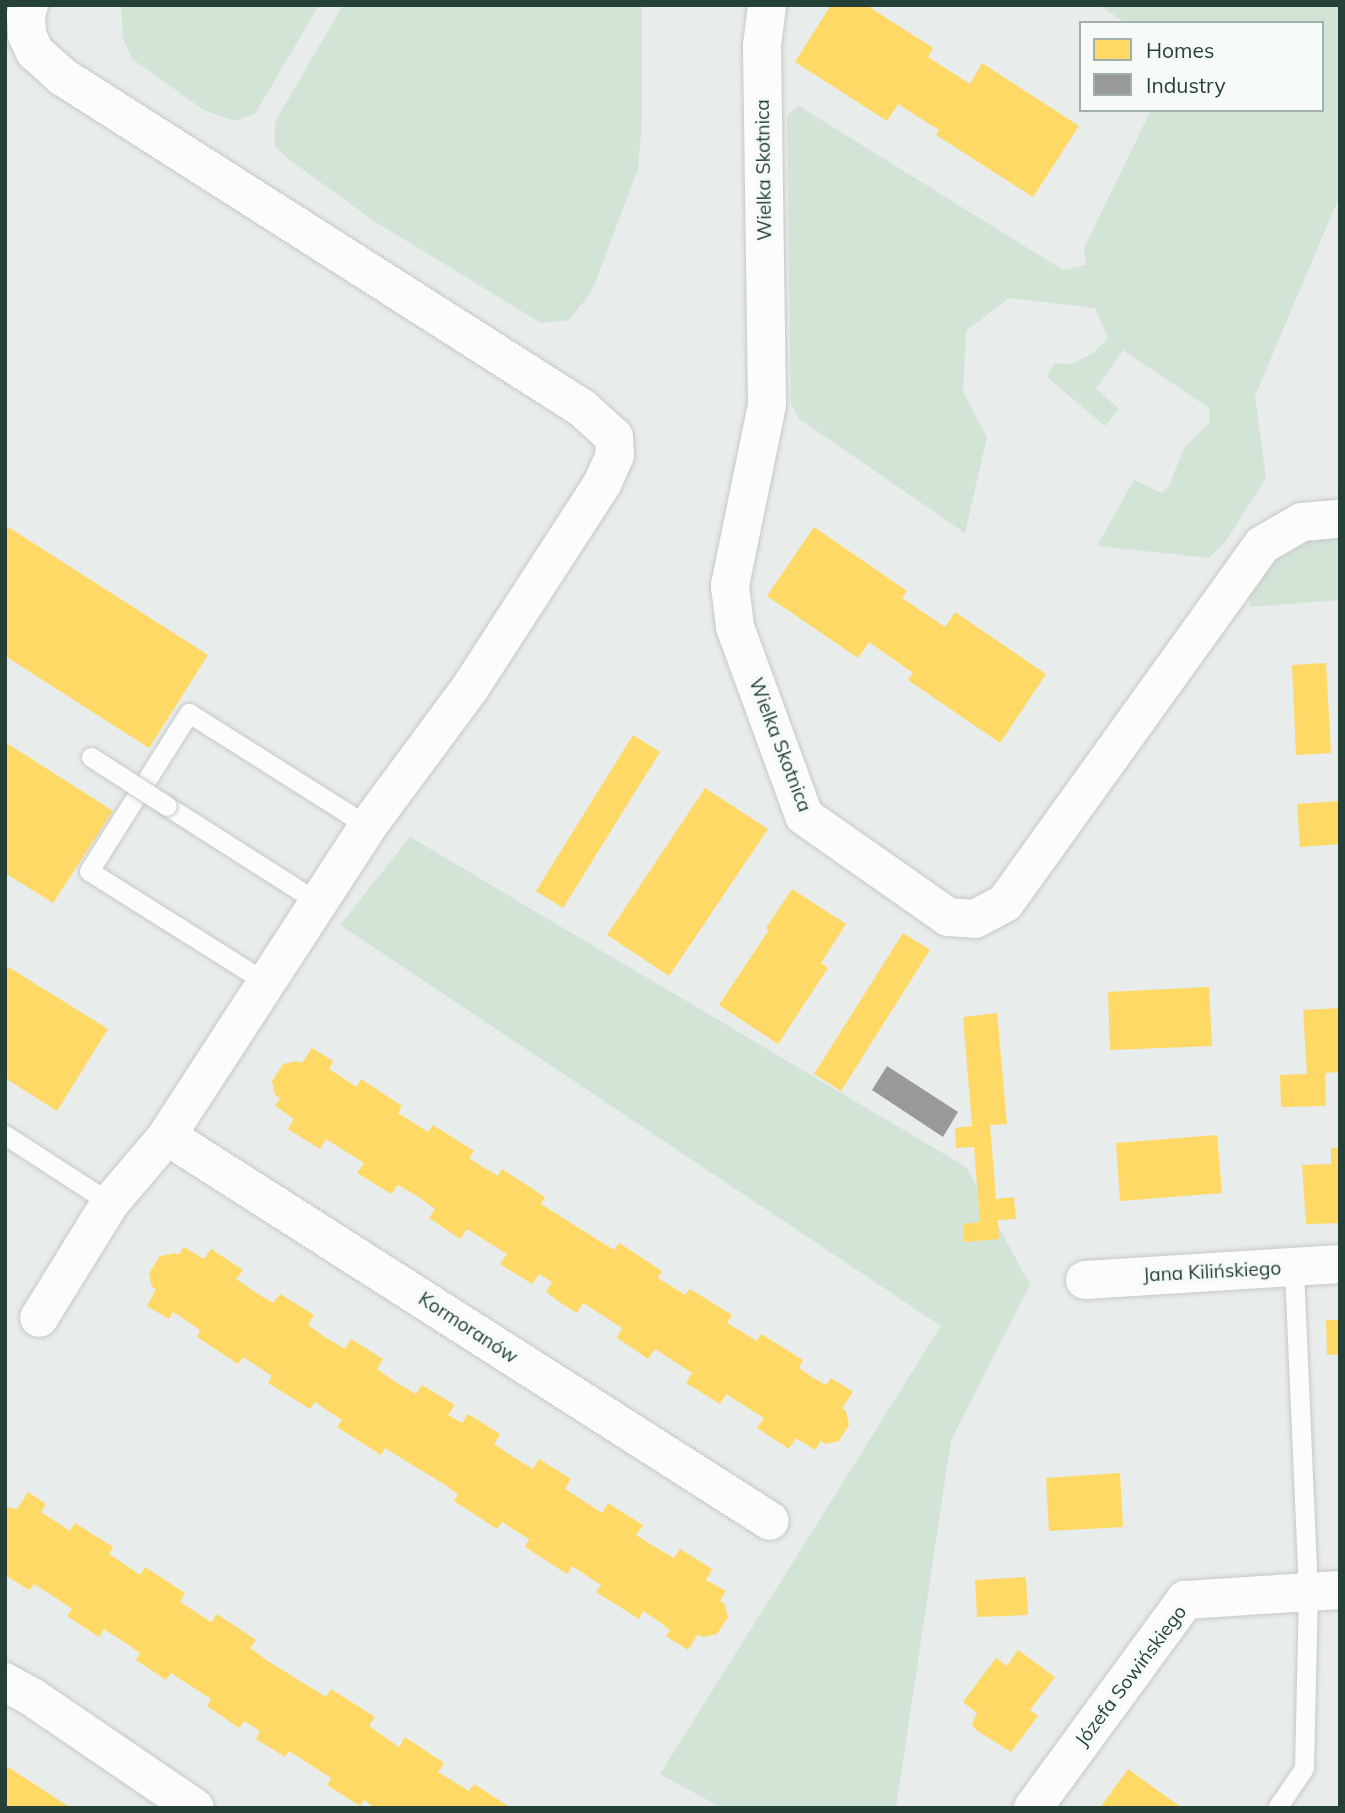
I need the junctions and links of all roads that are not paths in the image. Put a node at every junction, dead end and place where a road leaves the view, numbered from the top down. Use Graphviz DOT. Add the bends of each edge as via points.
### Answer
graph roads {
  1 [pos="29,5"];
  2 [pos="767,5"];
  3 [pos="1340,519"];
  4 [pos="91,757"];
  5 [pos="368,827"];
  6 [pos="319,903"];
  7 [pos="267,983"];
  8 [pos="5,1135"];
  9 [pos="167,1136"];
  10 [pos="110,1203"];
  11 [pos="1340,1264"];
  12 [pos="1294,1267"];
  13 [pos="1084,1280"];
  14 [pos="39,1318"];
  15 [pos="770,1521"];
  16 [pos="1324,1590"];
  17 [pos="5,1682"];
  18 [pos="195,1808"];
  19 [pos="1033,1808"];
  20 [pos="1277,1808"];
  1 -- 5 [label="street" via="27,35 35,52 63,77 582,408 614,437 615,455 602,484 470,688"];
  2 -- 3 [label="street, Wielka Skotnica" via="762,46 767,405 730,586 736,627 804,816 948,917 975,919 1004,903 1262,545 1302,522"];
  4 -- 6 [label="lane, bridge"];
  5 -- 6 [label="street"];
  5 -- 7 [label="lane" via="189,713 89,871"];
  6 -- 7 [label="street"];
  7 -- 9 [label="street"];
  8 -- 10 [label="lane"];
  9 -- 10 [label="street"];
  9 -- 15 [label="street, Kormoranów"];
  10 -- 14 [label="street"];
  11 -- 12 [label="street, Jana Kilińskiego"];
  12 -- 13 [label="street, Jana Kilińskiego"];
  12 -- 16 [label="lane"];
  16 -- 19 [label="street, Józefa Sowińskiego" via="1185,1600"];
  16 -- 20 [label="lane" via="1304,1768"];
  17 -- 18 [label="street"];
}
